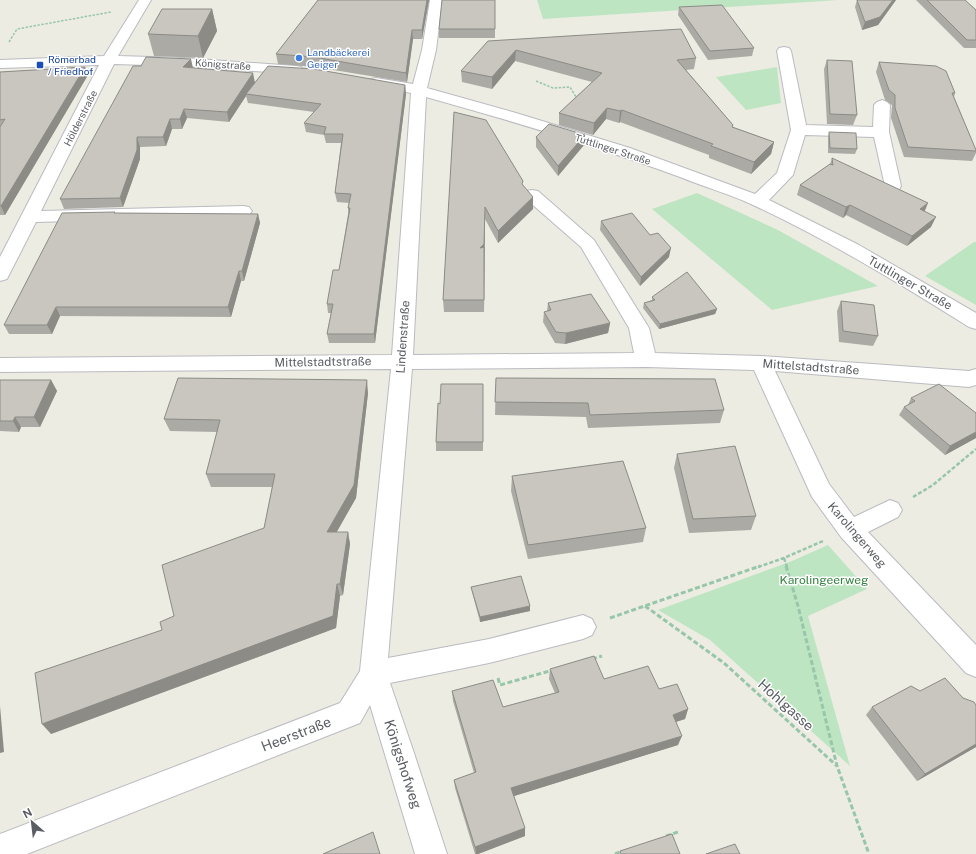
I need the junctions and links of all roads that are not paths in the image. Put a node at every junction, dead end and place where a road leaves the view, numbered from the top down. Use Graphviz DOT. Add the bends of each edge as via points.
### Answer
graph roads {
  1 [pos="436,0"];
  2 [pos="143,3"];
  3 [pos="784,51"];
  4 [pos="110,60"];
  5 [pos="0,64"];
  6 [pos="308,72"];
  7 [pos="360,80"];
  8 [pos="419,90"];
  9 [pos="882,105"];
  10 [pos="799,130"];
  11 [pos="881,132"];
  12 [pos="893,186"];
  13 [pos="532,195"];
  14 [pos="758,201"];
  15 [pos="244,211"];
  16 [pos="30,217"];
  17 [pos="0,275"];
  18 [pos="976,322"];
  19 [pos="646,360"];
  20 [pos="402,361"];
  21 [pos="761,363"];
  22 [pos="0,365"];
  23 [pos="976,377"];
  24 [pos="890,510"];
  25 [pos="850,530"];
  26 [pos="583,627"];
  27 [pos="976,664"];
  28 [pos="373,674"];
  29 [pos="0,849"];
  30 [pos="431,854"];
  1 -- 8 [label="street, Lindenstraße" via="429,50"];
  2 -- 4 [label="street, Hölderstraße"];
  3 -- 10 [label="street"];
  4 -- 5 [label="street, Königstraße"];
  4 -- 6 [label="street, Königstraße" via="184,62"];
  4 -- 16 [label="street, Hölderstraße"];
  7 -- 8 [label="street"];
  8 -- 14 [label="street, Tuttlinger Straße" via="624,151"];
  8 -- 20 [label="street, Lindenstraße"];
  9 -- 11 [label="street"];
  10 -- 11 [label="street"];
  10 -- 14 [label="street" via="784,175"];
  11 -- 12 [label="street"];
  13 -- 19 [label="street" via="588,244 639,328"];
  14 -- 18 [label="street, Tuttlinger Straße" via="865,256"];
  15 -- 16 [label="street"];
  16 -- 17 [label="street, Hölderstraße"];
  19 -- 20 [label="street, Mittelstadtstraße"];
  19 -- 21 [label="street, Mittelstadtstraße"];
  20 -- 22 [label="street, Mittelstadtstraße"];
  20 -- 28 [label="street, Lindenstraße"];
  21 -- 23 [label="street, Mittelstadtstraße" via="969,379"];
  21 -- 25 [label="street, Karolingerweg" via="820,490"];
  24 -- 25 [label="street"];
  25 -- 27 [label="street, Karolingerweg"];
  26 -- 28 [label="street" via="489,651"];
  28 -- 29 [label="street, Heerstraße" via="350,713"];
  28 -- 30 [label="street, Königshofweg"];
}
